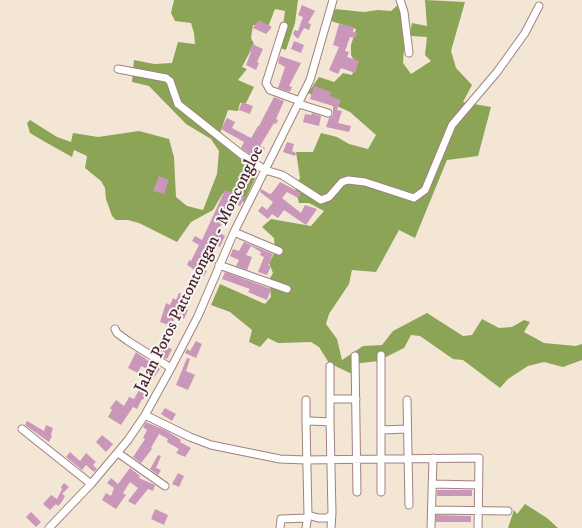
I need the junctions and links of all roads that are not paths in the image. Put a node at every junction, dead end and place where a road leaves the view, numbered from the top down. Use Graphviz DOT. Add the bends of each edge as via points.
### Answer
graph roads {
  1 [pos="333,0"];
  2 [pos="400,0"];
  3 [pos="539,6"];
  4 [pos="284,26"];
  5 [pos="409,53"];
  6 [pos="118,69"];
  7 [pos="299,103"];
  8 [pos="328,113"];
  9 [pos="265,170"];
  10 [pos="234,232"];
  11 [pos="279,251"];
  12 [pos="219,265"];
  13 [pos="288,290"];
  14 [pos="115,329"];
  15 [pos="381,355"];
  16 [pos="356,356"];
  17 [pos="330,366"];
  18 [pos="171,368"];
  19 [pos="330,399"];
  20 [pos="356,399"];
  21 [pos="306,400"];
  22 [pos="407,400"];
  23 [pos="145,415"];
  24 [pos="306,422"];
  25 [pos="330,422"];
  26 [pos="407,429"];
  27 [pos="22,430"];
  28 [pos="381,430"];
  29 [pos="118,453"];
  30 [pos="408,458"];
  31 [pos="433,458"];
  32 [pos="382,459"];
  33 [pos="306,460"];
  34 [pos="331,460"];
  35 [pos="356,460"];
  36 [pos="91,484"];
  37 [pos="432,484"];
  38 [pos="479,485"];
  39 [pos="165,486"];
  40 [pos="357,492"];
  41 [pos="381,492"];
  42 [pos="409,505"];
  43 [pos="432,510"];
  44 [pos="479,510"];
  45 [pos="508,511"];
  46 [pos="331,515"];
  47 [pos="308,517"];
  48 [pos="49,528"];
  49 [pos="280,528"];
  50 [pos="306,528"];
  51 [pos="330,528"];
  52 [pos="432,528"];
  53 [pos="478,528"];
  1 -- 7 [label="street, Jalan Poros Pattontongan - Moncongloe" via="318,56"];
  2 -- 5 [label="street"];
  3 -- 9 [label="street" via="498,72 452,125 424,190 418,197 408,197 365,182 348,180 342,182 327,199 321,200 282,175"];
  4 -- 7 [label="street" via="266,83 270,90"];
  6 -- 9 [label="street" via="166,78 170,81 178,104"];
  7 -- 8 [label="street"];
  7 -- 9 [label="street, Jalan Poros Pattontongan - Moncongloe"];
  9 -- 10 [label="street, Jalan Poros Pattontongan - Moncongloe"];
  10 -- 11 [label="street"];
  10 -- 12 [label="street, Jalan Poros Pattontongan - Moncongloe"];
  12 -- 13 [label="street"];
  12 -- 18 [label="street, Jalan Poros Pattontongan - Moncongloe" via="198,316"];
  14 -- 18 [label="street" via="128,341"];
  15 -- 28 [label="street"];
  16 -- 20 [label="street"];
  17 -- 19 [label="street"];
  18 -- 23 [label="street, Jalan Poros Pattontongan - Moncongloe"];
  19 -- 20 [label="street"];
  19 -- 25 [label="street"];
  20 -- 35 [label="street"];
  21 -- 24 [label="street"];
  22 -- 26 [label="street"];
  23 -- 29 [label="street, Jalan Poros Pattontongan - Moncongloe"];
  23 -- 33 [label="street" via="211,445 280,459"];
  24 -- 25 [label="street"];
  24 -- 33 [label="street"];
  25 -- 34 [label="street"];
  26 -- 28 [label="street"];
  26 -- 30 [label="street"];
  27 -- 36 [label="street"];
  28 -- 32 [label="street"];
  29 -- 36 [label="street, Jalan Poros Pattontongan - Moncongloe"];
  29 -- 39 [label="street"];
  30 -- 31 [label="street"];
  30 -- 32 [label="street"];
  30 -- 42 [label="street"];
  31 -- 37 [label="street"];
  31 -- 38 [label="street" via="479,458"];
  32 -- 35 [label="street"];
  32 -- 41 [label="street"];
  33 -- 34 [label="street"];
  33 -- 47 [label="street"];
  34 -- 35 [label="street"];
  34 -- 46 [label="street"];
  35 -- 40 [label="street"];
  36 -- 48 [label="street, Jalan Poros Pattontongan - Moncongloe"];
  37 -- 38 [label="street"];
  37 -- 43 [label="street"];
  38 -- 44 [label="street"];
  43 -- 44 [label="street"];
  43 -- 52 [label="street"];
  44 -- 45 [label="street"];
  44 -- 53 [label="street"];
  46 -- 47 [label="street" via="327,518"];
  46 -- 51 [label="street"];
  47 -- 49 [label="street" via="281,519"];
  47 -- 50 [label="street"];
}
